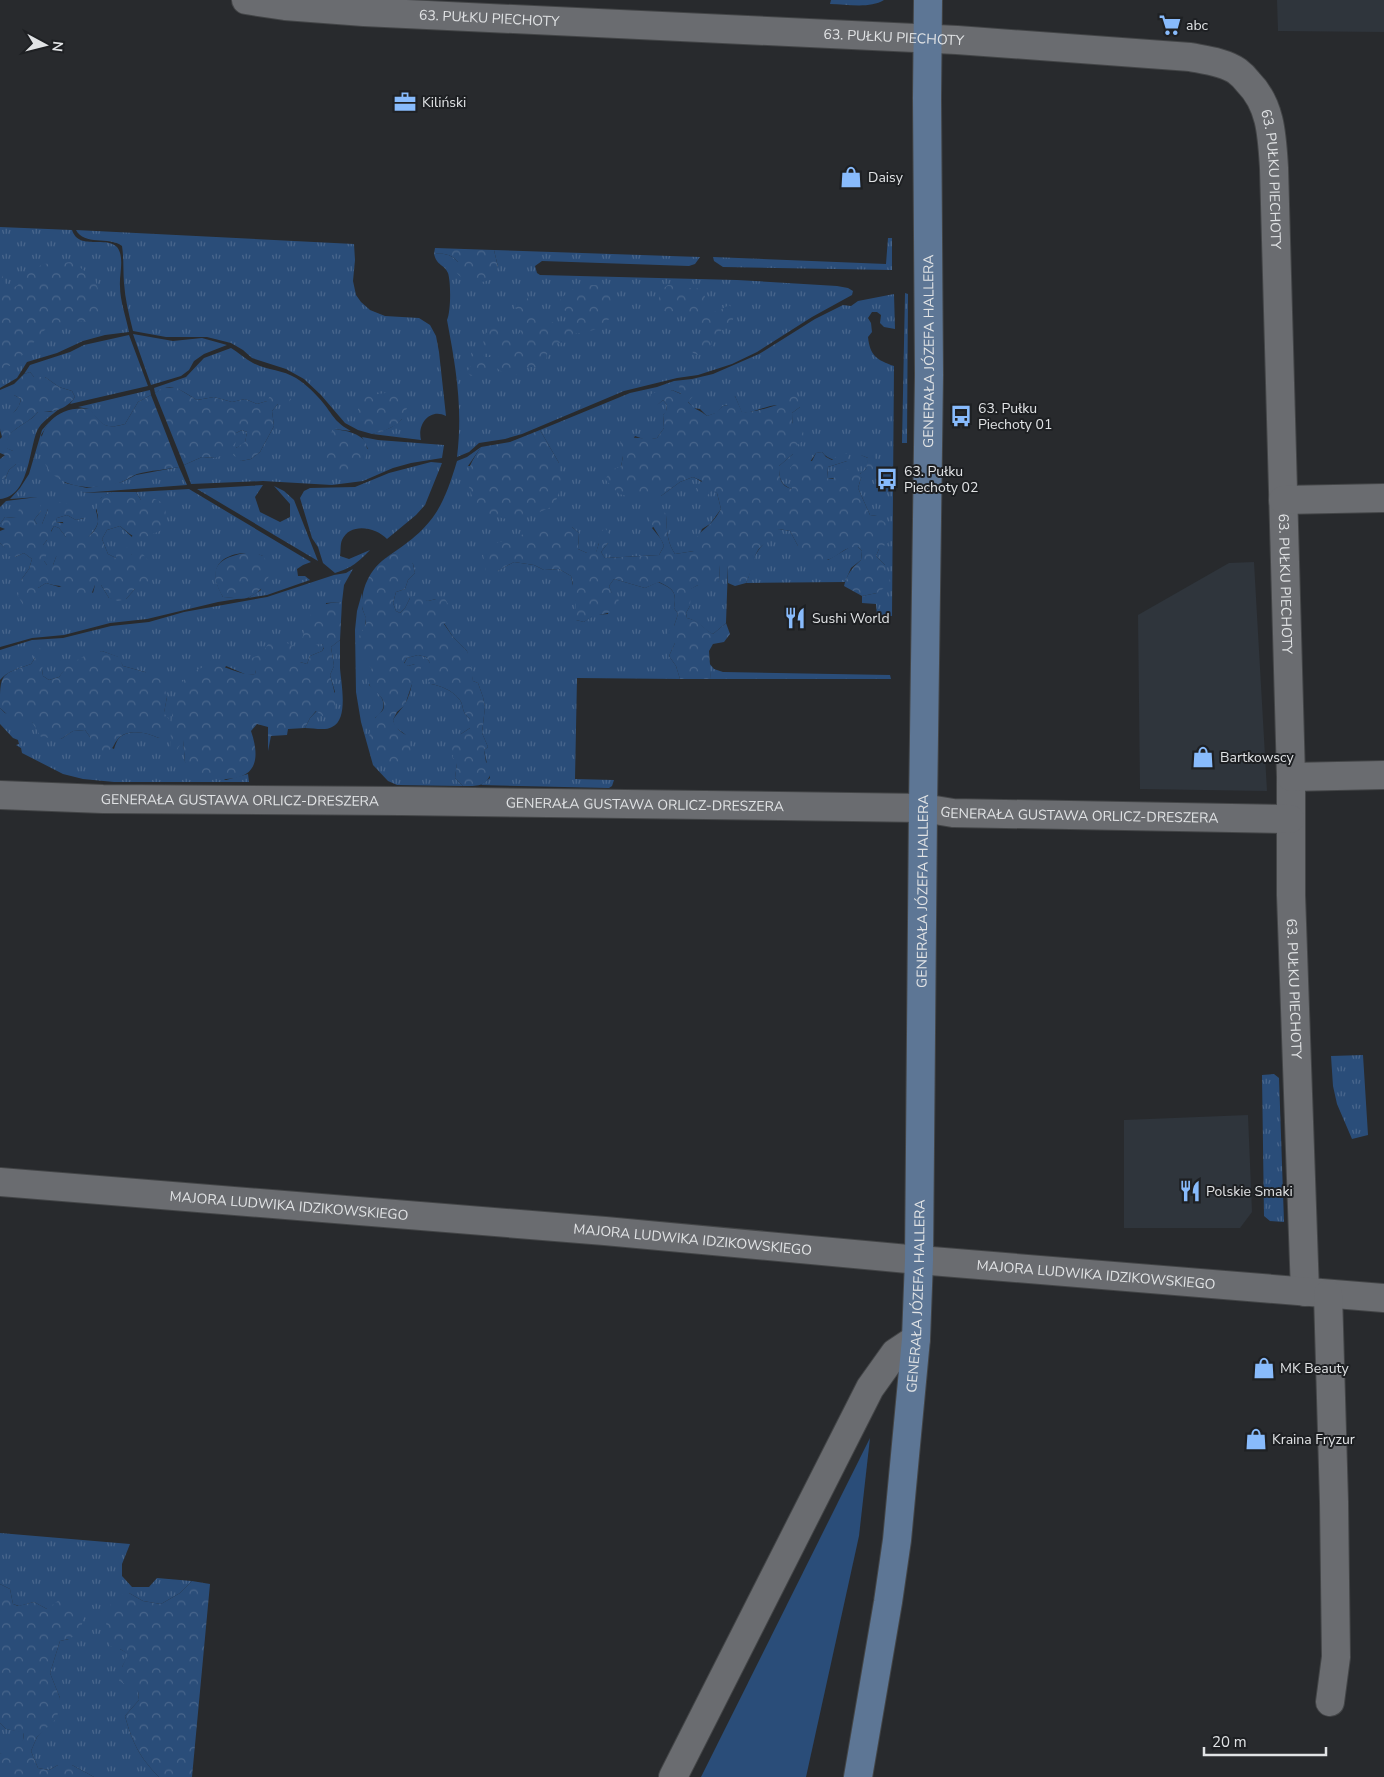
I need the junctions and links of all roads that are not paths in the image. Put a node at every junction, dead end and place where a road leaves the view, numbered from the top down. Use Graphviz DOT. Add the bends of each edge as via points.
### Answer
graph roads {
  1 [pos="246,0"];
  2 [pos="928,0"];
  3 [pos="928,39"];
  4 [pos="1384,498"];
  5 [pos="1283,500"];
  6 [pos="1384,775"];
  7 [pos="1290,777"];
  8 [pos="0,795"];
  9 [pos="923,808"];
  10 [pos="1290,819"];
  11 [pos="0,1182"];
  12 [pos="919,1260"];
  13 [pos="1316,1293"];
  14 [pos="1384,1298"];
  15 [pos="916,1339"];
  16 [pos="1330,1702"];
  17 [pos="672,1777"];
  18 [pos="858,1777"];
  1 -- 3 [label="street, 63. PUŁKU PIECHOTY" via="364,12"];
  2 -- 3 [label="street, GENERAŁA JÓZEFA HALLERA"];
  3 -- 5 [label="street, 63. PUŁKU PIECHOTY" via="1190,57 1238,71 1259,94 1269,121 1273,147"];
  3 -- 9 [label="street, GENERAŁA JÓZEFA HALLERA" via="929,376"];
  4 -- 5 [label="street"];
  5 -- 7 [label="street, 63. PUŁKU PIECHOTY"];
  6 -- 7 [label="street"];
  7 -- 10 [label="street, 63. PUŁKU PIECHOTY"];
  8 -- 9 [label="street, GENERAŁA GUSTAWA ORLICZ-DRESZERA" via="103,799"];
  9 -- 10 [label="street, GENERAŁA GUSTAWA ORLICZ-DRESZERA" via="953,813"];
  9 -- 12 [label="street, GENERAŁA JÓZEFA HALLERA"];
  10 -- 13 [label="street, 63. PUŁKU PIECHOTY" via="1292,905"];
  11 -- 12 [label="street, MAJORA LUDWIKA IDZIKOWSKIEGO"];
  12 -- 13 [label="street, MAJORA LUDWIKA IDZIKOWSKIEGO"];
  12 -- 15 [label="street, GENERAŁA JÓZEFA HALLERA"];
  13 -- 14 [label="street, MAJORA LUDWIKA IDZIKOWSKIEGO"];
  13 -- 16 [label="street, 63. PUŁKU PIECHOTY" via="1334,1502 1336,1657"];
  15 -- 17 [label="street" via="895,1353 870,1388"];
  15 -- 18 [label="street, GENERAŁA JÓZEFA HALLERA" via="896,1548"];
}
